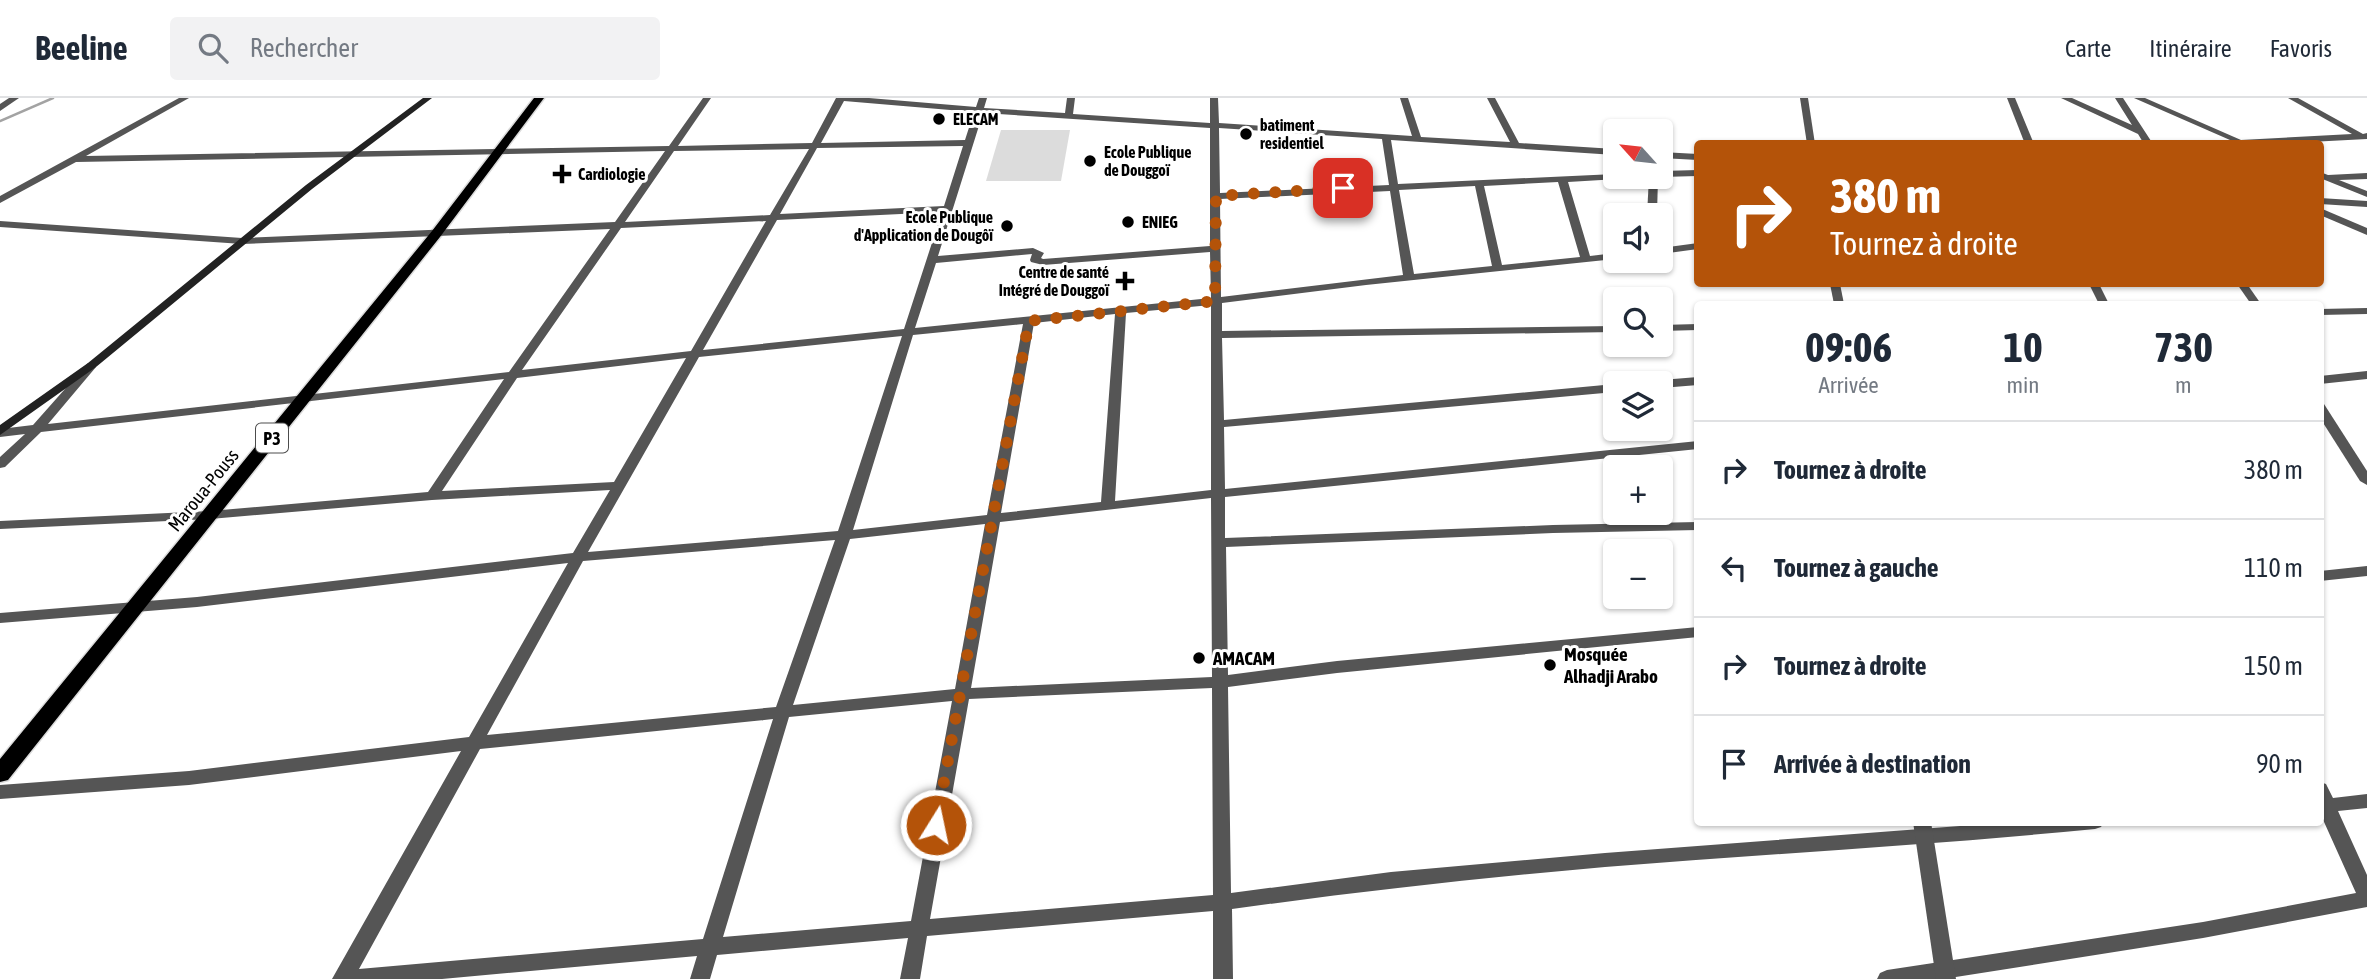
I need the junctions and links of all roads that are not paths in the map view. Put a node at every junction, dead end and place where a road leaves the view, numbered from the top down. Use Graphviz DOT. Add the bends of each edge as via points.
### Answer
graph roads {
  1 [pos="15,98"];
  2 [pos="185,98"];
  3 [pos="428,98"];
  4 [pos="539,98"];
  5 [pos="707,98"];
  6 [pos="841,98"];
  7 [pos="1071,98"];
  8 [pos="1214,98"];
  9 [pos="1404,98"];
  10 [pos="1491,98"];
  11 [pos="1804,98"];
  12 [pos="2011,98"];
  13 [pos="2065,98"];
  14 [pos="2119,98"];
  15 [pos="2138,98"];
  16 [pos="2292,98"];
  17 [pos="981,104"];
  18 [pos="0,108"];
  19 [pos="1069,116"];
  20 [pos="1215,125"];
  21 [pos="2141,132"];
  22 [pos="2364,136"];
  23 [pos="1386,137"];
  24 [pos="1417,138"];
  25 [pos="1810,140"];
  26 [pos="2028,140"];
  27 [pos="2147,140"];
  28 [pos="2238,140"];
  29 [pos="2296,140"];
  30 [pos="968,143"];
  31 [pos="815,144"];
  32 [pos="1516,145"];
  33 [pos="672,148"];
  34 [pos="1603,151"];
  35 [pos="499,152"];
  36 [pos="353,154"];
  37 [pos="1673,156"];
  38 [pos="1694,157"];
  39 [pos="75,159"];
  40 [pos="1694,173"];
  41 [pos="1673,174"];
  42 [pos="2324,176"];
  43 [pos="2367,176"];
  44 [pos="1603,177"];
  45 [pos="2324,177"];
  46 [pos="1562,179"];
  47 [pos="1479,183"];
  48 [pos="1393,186"];
  49 [pos="2367,194"];
  50 [pos="1216,196"];
  51 [pos="0,200"];
  52 [pos="2324,201"];
  53 [pos="2367,204"];
  54 [pos="947,209"];
  55 [pos="2324,213"];
  56 [pos="775,217"];
  57 [pos="0,225"];
  58 [pos="618,226"];
  59 [pos="2367,232"];
  60 [pos="436,234"];
  61 [pos="242,241"];
  62 [pos="1694,247"];
  63 [pos="1215,249"];
  64 [pos="1673,249"];
  65 [pos="1603,257"];
  66 [pos="1586,259"];
  67 [pos="931,260"];
  68 [pos="1498,269"];
  69 [pos="1409,277"];
  70 [pos="1215,301"];
  71 [pos="1121,310"];
  72 [pos="2367,311"];
  73 [pos="2324,312"];
  74 [pos="1029,321"];
  75 [pos="1694,327"];
  76 [pos="1673,328"];
  77 [pos="1603,329"];
  78 [pos="908,332"];
  79 [pos="1215,335"];
  80 [pos="695,355"];
  81 [pos="92,365"];
  82 [pos="2367,375"];
  83 [pos="512,376"];
  84 [pos="2324,380"];
  85 [pos="1694,382"];
  86 [pos="1673,383"];
  87 [pos="1603,389"];
  88 [pos="302,400"];
  89 [pos="2324,413"];
  90 [pos="1216,424"];
  91 [pos="35,431"];
  92 [pos="0,432"];
  93 [pos="1694,445"];
  94 [pos="0,464"];
  95 [pos="2367,481"];
  96 [pos="618,486"];
  97 [pos="1216,494"];
  98 [pos="432,496"];
  99 [pos="1108,505"];
  100 [pos="210,514"];
  101 [pos="994,517"];
  102 [pos="0,525"];
  103 [pos="1694,526"];
  104 [pos="844,535"];
  105 [pos="1218,542"];
  106 [pos="578,557"];
  107 [pos="2367,571"];
  108 [pos="2324,576"];
  109 [pos="136,606"];
  110 [pos="0,618"];
  111 [pos="1694,632"];
  112 [pos="1220,682"];
  113 [pos="960,694"];
  114 [pos="782,714"];
  115 [pos="474,743"];
  116 [pos="0,774"];
  117 [pos="0,792"];
  118 [pos="2324,800"];
  119 [pos="2367,801"];
  120 [pos="2324,802"];
  121 [pos="2009,826"];
  122 [pos="1923,830"];
  123 [pos="2367,897"];
  124 [pos="1222,902"];
  125 [pos="918,930"];
  126 [pos="710,947"];
  127 [pos="532,971"];
  128 [pos="1945,974"];
  129 [pos="343,979"];
  130 [pos="700,979"];
  131 [pos="910,979"];
  132 [pos="1223,979"];
  133 [pos="1887,979"];
  1 -- 18 [label="street"];
  2 -- 39 [label="street"];
  3 -- 36 [label="main road"];
  4 -- 35 [label="main road, Maroua-Pouss / P3"];
  5 -- 33 [label="street"];
  6 -- 17 [label="street"];
  6 -- 31 [label="street"];
  7 -- 19 [label="street"];
  8 -- 20 [label="street"];
  9 -- 24 [label="street"];
  10 -- 32 [label="street"];
  11 -- 25 [label="street"];
  12 -- 26 [label="street"];
  13 -- 21 [label="street"];
  14 -- 21 [label="street"];
  15 -- 28 [label="street"];
  16 -- 22 [label="street"];
  17 -- 19 [label="street"];
  17 -- 30 [label="street"];
  19 -- 20 [label="street"];
  20 -- 23 [label="street"];
  20 -- 50 [label="street"];
  21 -- 27 [label="street"];
  22 -- 29 [label="street"];
  23 -- 24 [label="street"];
  23 -- 48 [label="street"];
  24 -- 32 [label="street"];
  30 -- 31 [label="street"];
  30 -- 54 [label="street"];
  31 -- 33 [label="street"];
  31 -- 56 [label="street"];
  32 -- 34 [label="street"];
  33 -- 35 [label="street"];
  33 -- 58 [label="street"];
  35 -- 36 [label="street"];
  35 -- 60 [label="main road, Maroua-Pouss / P3"];
  36 -- 39 [label="street"];
  36 -- 61 [label="main road"];
  37 -- 38 [label="street"];
  39 -- 51 [label="street"];
  40 -- 41 [label="street"];
  42 -- 43 [label="street"];
  44 -- 46 [label="street"];
  45 -- 49 [label="street"];
  46 -- 47 [label="street"];
  46 -- 66 [label="street"];
  47 -- 48 [label="street"];
  47 -- 68 [label="street"];
  48 -- 50 [label="street"];
  48 -- 69 [label="street"];
  50 -- 63 [label="street"];
  52 -- 53 [label="street"];
  54 -- 56 [label="street"];
  54 -- 67 [label="street"];
  55 -- 59 [label="street"];
  56 -- 58 [label="street"];
  56 -- 80 [label="street"];
  57 -- 61 [label="street"];
  58 -- 60 [label="street"];
  58 -- 83 [label="street"];
  60 -- 61 [label="street"];
  60 -- 88 [label="main road, Maroua-Pouss / P3"];
  61 -- 81 [label="main road"];
  62 -- 64 [label="street"];
  63 -- 67 [label="street" via="1043,262 1035,260 1039,253 1033,251"];
  63 -- 70 [label="street"];
  65 -- 66 [label="street"];
  66 -- 68 [label="street"];
  67 -- 78 [label="street"];
  68 -- 69 [label="street"];
  69 -- 70 [label="street"];
  70 -- 71 [label="street"];
  70 -- 79 [label="street"];
  71 -- 74 [label="street"];
  71 -- 99 [label="street"];
  72 -- 73 [label="street"];
  74 -- 78 [label="street"];
  74 -- 101 [label="street"];
  75 -- 76 [label="street"];
  77 -- 79 [label="street"];
  78 -- 80 [label="street"];
  78 -- 104 [label="street"];
  79 -- 90 [label="street"];
  80 -- 83 [label="street"];
  80 -- 96 [label="street"];
  81 -- 91 [label="street"];
  81 -- 92 [label="main road"];
  82 -- 84 [label="street"];
  83 -- 88 [label="street"];
  83 -- 98 [label="street"];
  85 -- 86 [label="street"];
  87 -- 90 [label="street"];
  88 -- 91 [label="street"];
  88 -- 100 [label="main road, Maroua-Pouss / P3"];
  89 -- 95 [label="street"];
  90 -- 97 [label="street"];
  91 -- 92 [label="street"];
  91 -- 94 [label="street"];
  93 -- 97 [label="street"];
  96 -- 98 [label="street"];
  96 -- 106 [label="street"];
  97 -- 99 [label="street"];
  97 -- 105 [label="street"];
  98 -- 100 [label="street"];
  99 -- 101 [label="street"];
  100 -- 102 [label="street"];
  100 -- 109 [label="main road, Maroua-Pouss / P3"];
  101 -- 104 [label="street"];
  101 -- 113 [label="street"];
  103 -- 105 [label="street"];
  104 -- 106 [label="street"];
  104 -- 114 [label="street"];
  105 -- 112 [label="street"];
  106 -- 109 [label="street"];
  106 -- 115 [label="street"];
  107 -- 108 [label="street"];
  109 -- 110 [label="street"];
  109 -- 116 [label="main road, Maroua-Pouss / P3"];
  111 -- 112 [label="street"];
  112 -- 113 [label="street"];
  112 -- 124 [label="street"];
  113 -- 114 [label="street"];
  113 -- 125 [label="street"];
  114 -- 115 [label="street"];
  114 -- 126 [label="street"];
  115 -- 117 [label="street" via="189,778"];
  115 -- 129 [label="street"];
  118 -- 119 [label="street"];
  120 -- 123 [label="street"];
  121 -- 122 [label="street"];
  122 -- 124 [label="street" via="1391,880"];
  122 -- 128 [label="street"];
  123 -- 128 [label="street"];
  124 -- 125 [label="street"];
  124 -- 132 [label="street"];
  125 -- 126 [label="street"];
  125 -- 131 [label="street"];
  126 -- 127 [label="street"];
  126 -- 130 [label="street"];
  127 -- 129 [label="street"];
  128 -- 133 [label="street"];
}
